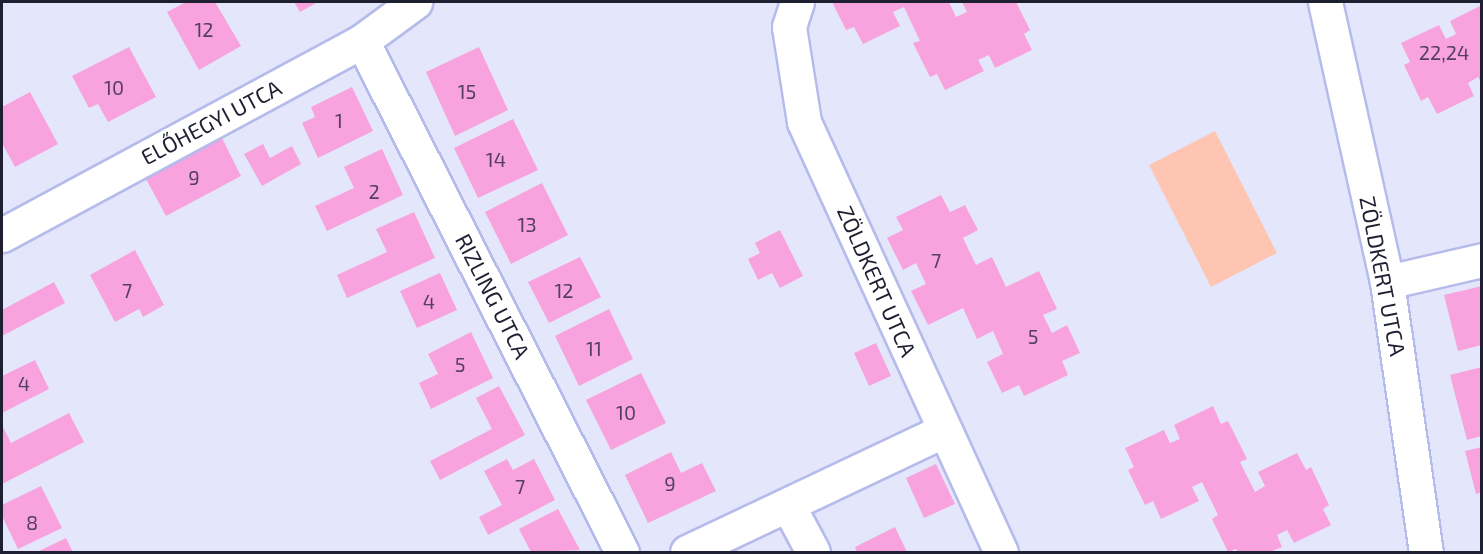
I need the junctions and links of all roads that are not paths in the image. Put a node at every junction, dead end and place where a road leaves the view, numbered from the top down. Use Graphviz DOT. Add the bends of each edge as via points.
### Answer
graph roads {
  1 [pos="415,2"];
  2 [pos="797,2"];
  3 [pos="1325,2"];
  4 [pos="362,41"];
  5 [pos="2,234"];
  6 [pos="1482,260"];
  7 [pos="1387,282"];
  8 [pos="945,430"];
  9 [pos="788,505"];
  10 [pos="622,552"];
  11 [pos="687,552"];
  12 [pos="813,552"];
  13 [pos="1001,552"];
  14 [pos="1426,552"];
  1 -- 4 [label="street, ELŐHEGYI UTCA"];
  2 -- 8 [label="street, ZÖLDKERT UTCA" via="789,27 804,122"];
  3 -- 7 [label="street, ZÖLDKERT UTCA"];
  4 -- 5 [label="street, ELŐHEGYI UTCA"];
  4 -- 10 [label="street, RIZLING UTCA"];
  6 -- 7 [label="street"];
  7 -- 14 [label="street, ZÖLDKERT UTCA"];
  8 -- 9 [label="street"];
  8 -- 13 [label="street, ZÖLDKERT UTCA"];
  9 -- 11 [label="street"];
  9 -- 12 [label="street"];
}
